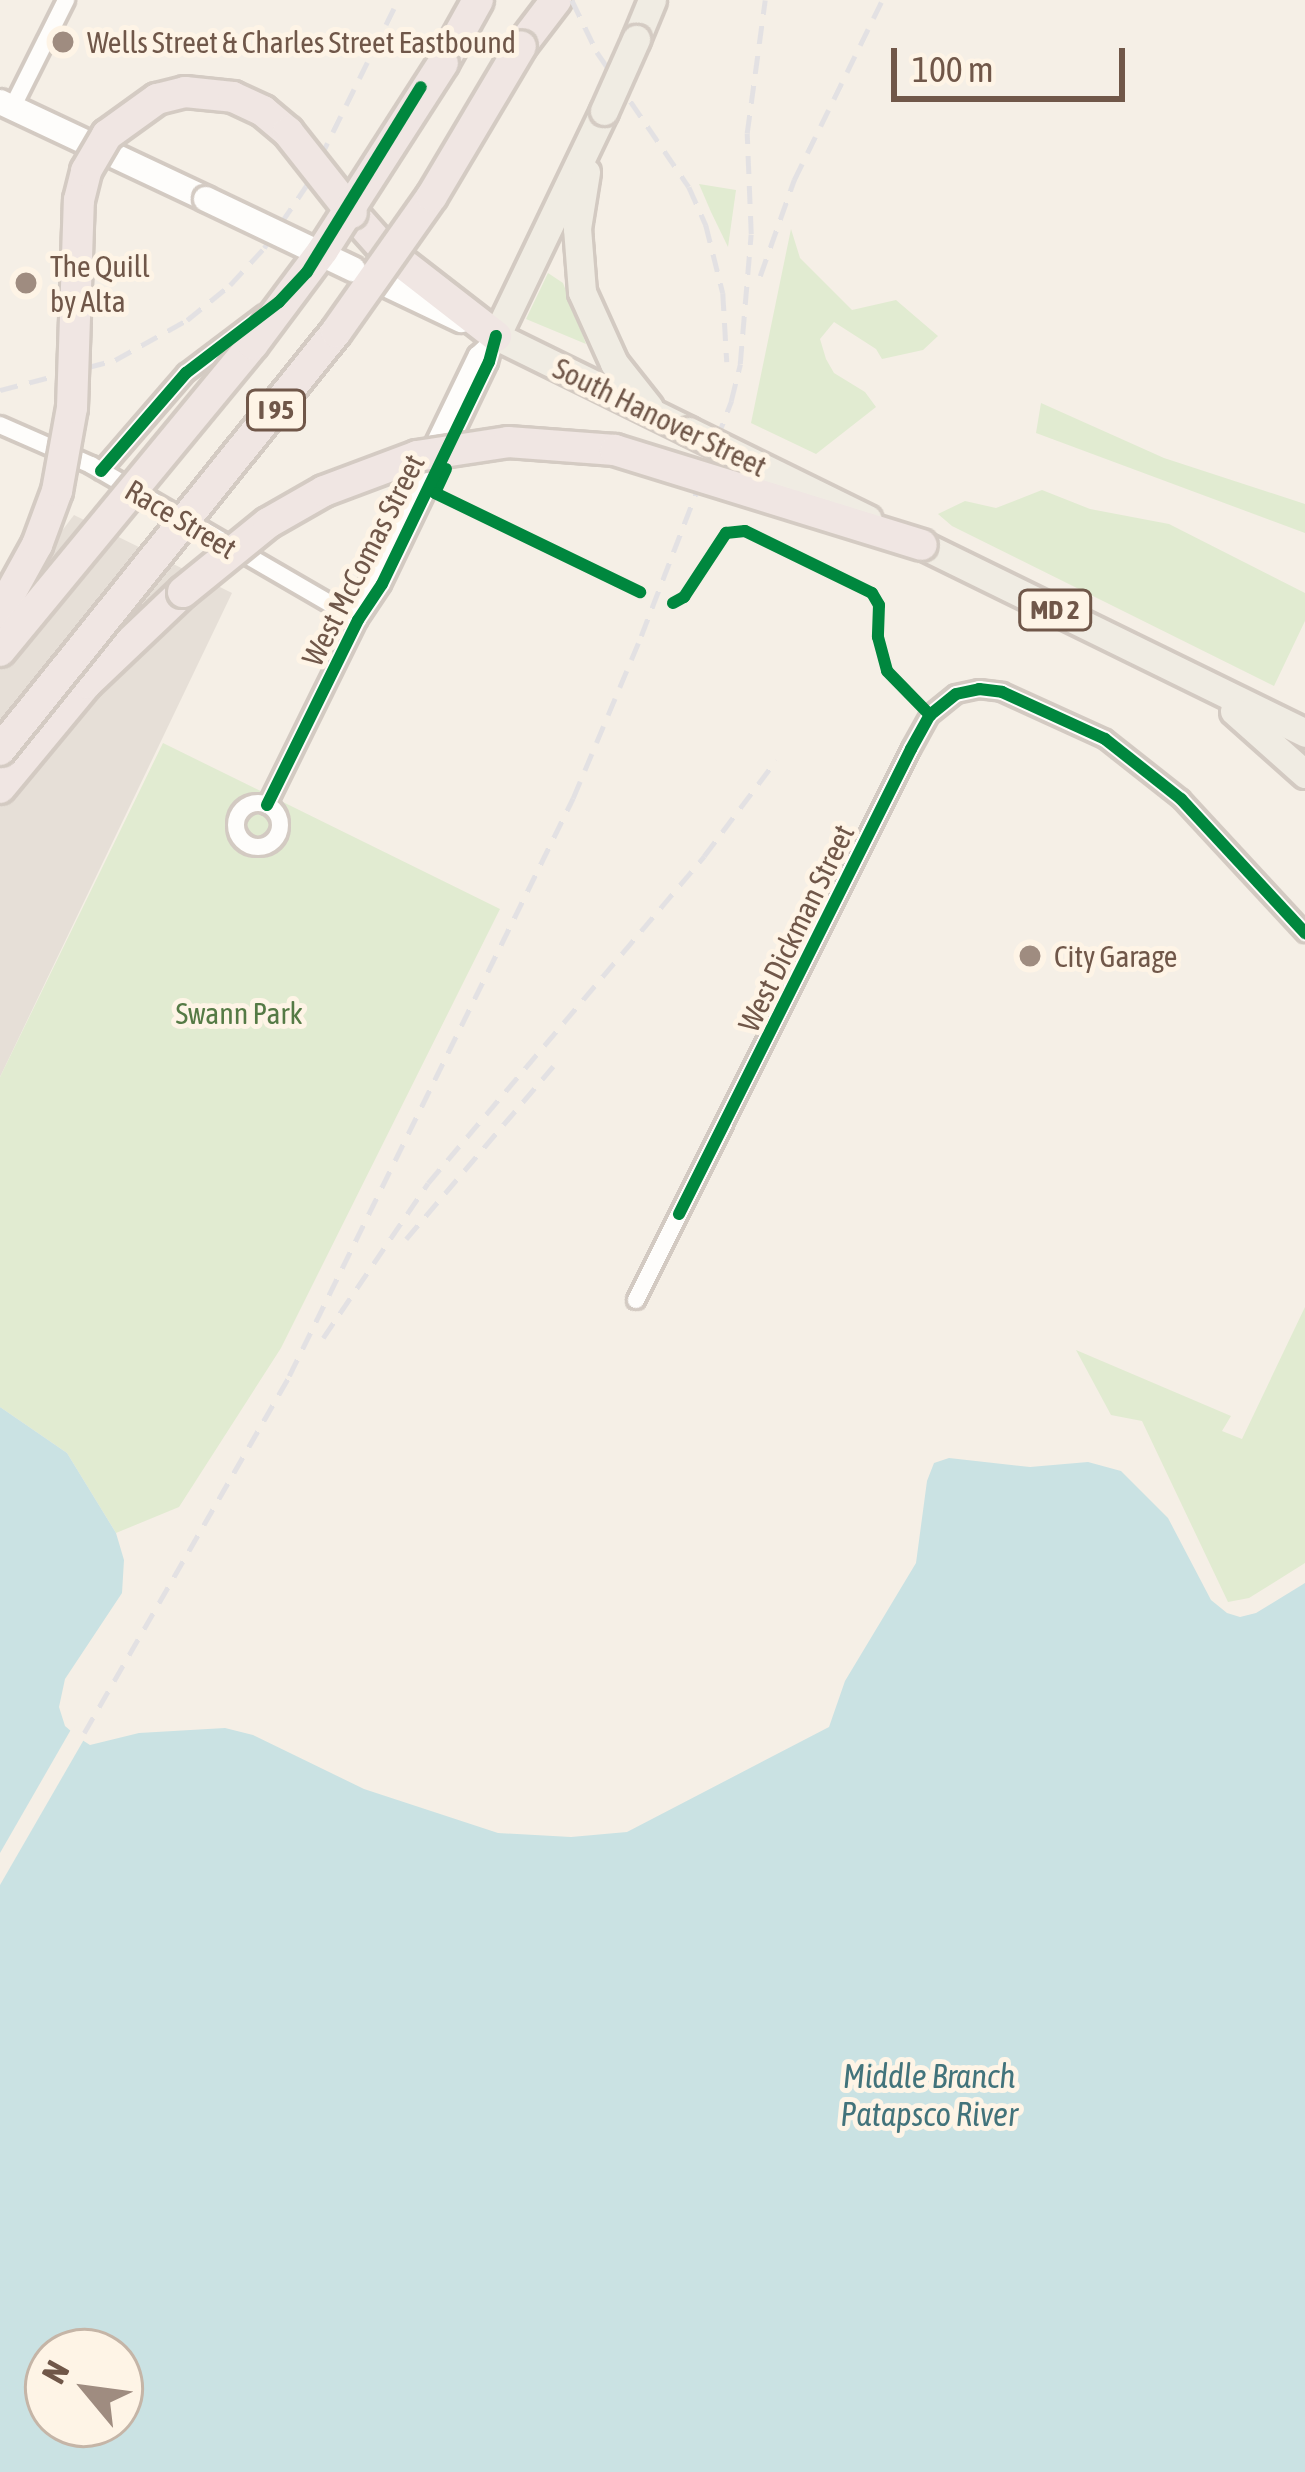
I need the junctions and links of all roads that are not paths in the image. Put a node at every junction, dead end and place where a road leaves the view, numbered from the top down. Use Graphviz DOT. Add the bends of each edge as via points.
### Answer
graph roads {
  1 [pos="66,0"];
  2 [pos="464,0"];
  3 [pos="478,0"];
  4 [pos="543,0"];
  5 [pos="556,0"];
  6 [pos="652,0"];
  7 [pos="520,46"];
  8 [pos="443,63"];
  9 [pos="421,87"];
  10 [pos="4,103"];
  11 [pos="604,110"];
  12 [pos="536,254"];
  13 [pos="582,292"];
  14 [pos="496,336"];
  15 [pos="655,414"];
  16 [pos="0,425"];
  17 [pos="101,471"];
  18 [pos="922,545"];
  19 [pos="0,612"];
  20 [pos="358,620"];
  21 [pos="0,651"];
  22 [pos="1188,675"];
  23 [pos="1305,733"];
  24 [pos="0,750"];
  25 [pos="1305,774"];
  26 [pos="0,788"];
  27 [pos="266,805"];
  28 [pos="1305,933"];
  29 [pos="636,1300"];
  1 -- 10 [label="street"];
  2 -- 8 [label="highway"];
  3 -- 8 [label="highway, I 95"];
  4 -- 7 [label="highway, I 95"];
  5 -- 7 [label="highway"];
  6 -- 11 [label="main road, bridge"];
  7 -- 24 [label="highway, I 95, bridge" via="432,196 336,332"];
  8 -- 21 [label="highway, I 95, bridge" via="253,344"];
  9 -- 17 [label="street" via="307,272 185,373"];
  10 -- 14 [label="main road, South Hanover Street / MD 2, bridge"];
  11 -- 12 [label="main road, West McComas Street"];
  11 -- 13 [label="main road" via="578,213"];
  12 -- 13 [label="main road"];
  12 -- 14 [label="main road, West McComas Street"];
  13 -- 15 [label="main road" via="614,363"];
  14 -- 15 [label="main road, South Hanover Street / MD 2"];
  14 -- 19 [label="highway, bridge" via="385,249 276,120 233,98 185,92 158,99 107,135 86,171 72,408 57,490"];
  14 -- 20 [label="street, West McComas Street"];
  15 -- 18 [label="main road, South Hanover Street / MD 2, bridge"];
  16 -- 17 [label="street, Race Street"];
  17 -- 20 [label="street, Race Street"];
  18 -- 22 [label="main road, South Hanover Street / MD 2"];
  18 -- 26 [label="highway, bridge" via="615,450 525,442 417,456 324,491 212,566 87,683"];
  20 -- 27 [label="street, West McComas Street"];
  22 -- 23 [label="main road, South Hanover Street / MD 2"];
  22 -- 25 [label="main road"];
  28 -- 29 [label="street, West Dickman Street" via="1142,766 1069,719 979,689 956,694 926,721"];
}
